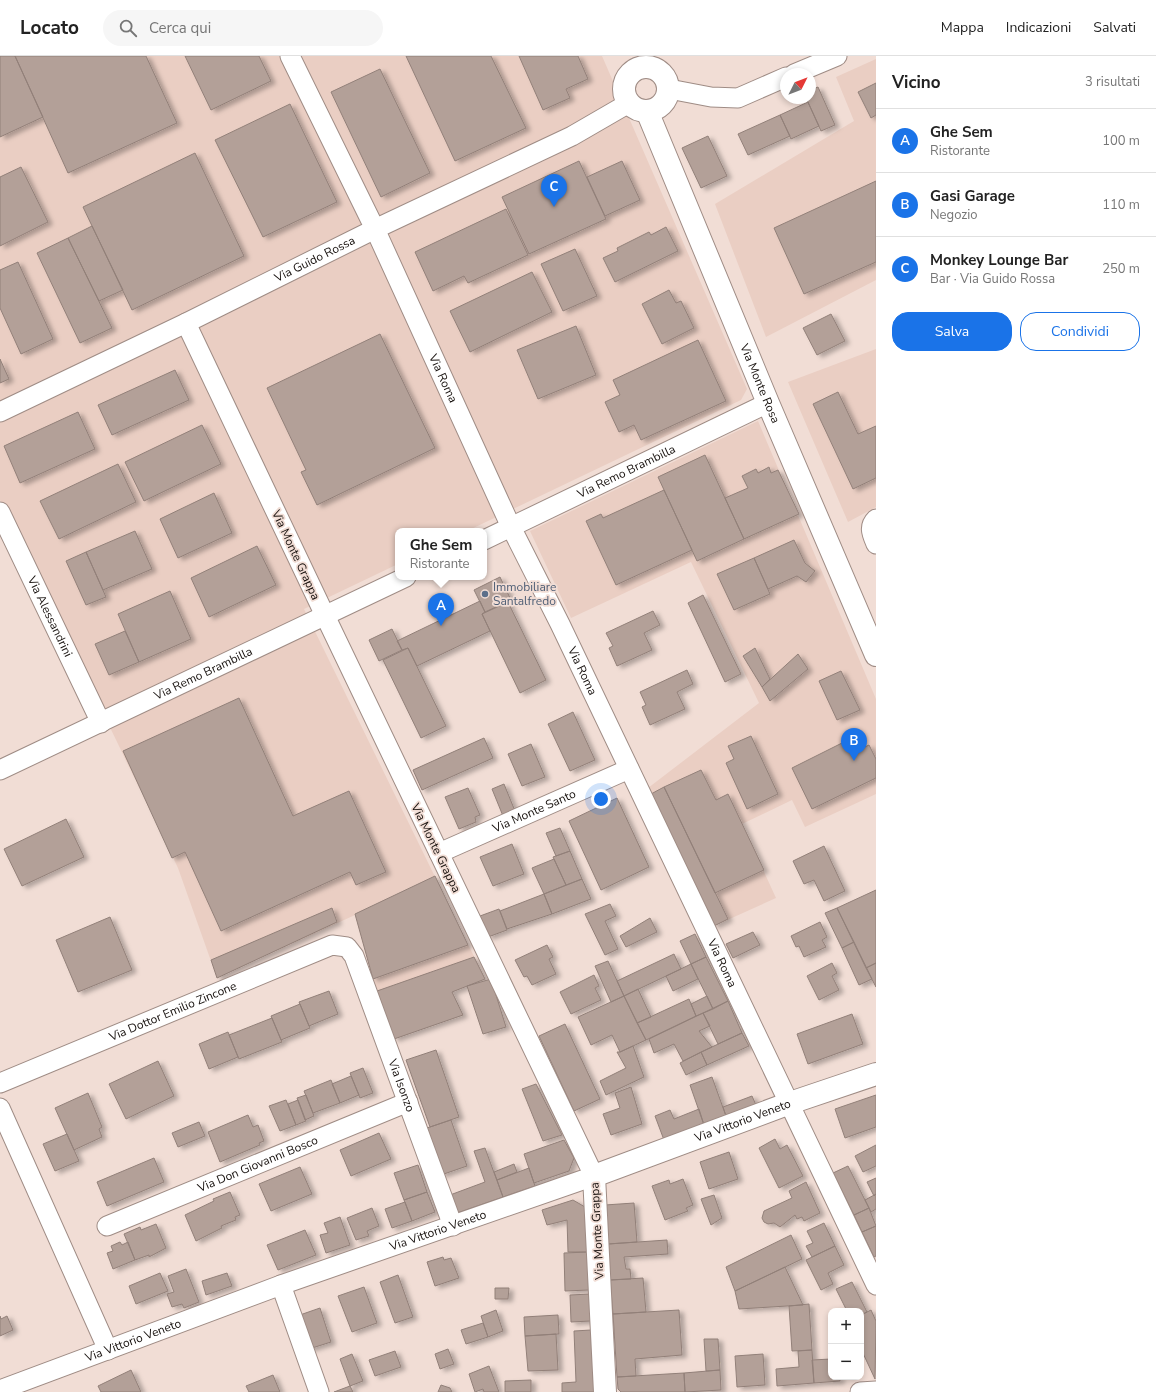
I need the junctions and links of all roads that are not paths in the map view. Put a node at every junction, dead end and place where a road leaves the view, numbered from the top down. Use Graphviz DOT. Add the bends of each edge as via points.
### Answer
graph roads {
  1 [pos="290,56"];
  2 [pos="836,56"];
  3 [pos="626,64"];
  4 [pos="808,68"];
  5 [pos="780,80"];
  6 [pos="669,89"];
  7 [pos="638,107"];
  8 [pos="376,229"];
  9 [pos="186,323"];
  10 [pos="768,403"];
  11 [pos="0,412"];
  12 [pos="0,512"];
  13 [pos="874,521"];
  14 [pos="511,527"];
  15 [pos="487,539"];
  16 [pos="876,544"];
  17 [pos="400,580"];
  18 [pos="325,615"];
  19 [pos="876,655"];
  20 [pos="100,722"];
  21 [pos="629,769"];
  22 [pos="0,770"];
  23 [pos="439,853"];
  24 [pos="347,947"];
  25 [pos="876,1074"];
  26 [pos="0,1083"];
  27 [pos="408,1102"];
  28 [pos="790,1103"];
  29 [pos="0,1108"];
  30 [pos="594,1176"];
  31 [pos="107,1226"];
  32 [pos="453,1226"];
  33 [pos="281,1285"];
  34 [pos="876,1285"];
  35 [pos="108,1350"];
  36 [pos="0,1390"];
  37 [pos="876,1391"];
  38 [pos="319,1392"];
  39 [pos="605,1392"];
  40 [pos="860,1392"];
  1 -- 8 [label="street, Via Roma"];
  2 -- 4 [label="street"];
  3 -- 6 [label="street, Via Monte Rosa" via="656,69 667,80"];
  3 -- 7 [label="street, Via Monte Rosa" via="624,88"];
  5 -- 6 [label="street" via="738,98 711,97"];
  6 -- 7 [label="street" via="661,105"];
  7 -- 8 [label="street, Via Guido Rossa"];
  7 -- 10 [label="street, Via Monte Rosa"];
  8 -- 9 [label="street, Via Guido Rossa"];
  8 -- 14 [label="street, Via Roma"];
  9 -- 11 [label="street, Via Guido Rossa"];
  9 -- 18 [label="street, Via Monte Grappa"];
  10 -- 14 [label="street, Via Remo Brambilla"];
  10 -- 19 [label="street, Via Monte Rosa"];
  12 -- 20 [label="street, Via Alessandrini"];
  13 -- 16 [label="street" via="870,530"];
  14 -- 15 [label="street, Via Remo Brambilla"];
  14 -- 21 [label="street, Via Roma"];
  17 -- 18 [label="street, Via Remo Brambilla"];
  18 -- 20 [label="street, Via Remo Brambilla"];
  18 -- 23 [label="street, Via Monte Grappa"];
  20 -- 22 [label="street, Via Remo Brambilla"];
  21 -- 23 [label="street, Via Monte Santo"];
  21 -- 28 [label="street, Via Roma"];
  23 -- 30 [label="street, Via Monte Grappa"];
  24 -- 26 [label="street, Via Dottor Emilio Zincone" via="332,945"];
  24 -- 27 [label="street, Via Isonzo" via="354,956"];
  25 -- 28 [label="street, Via Vittorio Veneto"];
  27 -- 31 [label="street, Via Don Giovanni Bosco"];
  27 -- 32 [label="street, Via Isonzo"];
  28 -- 30 [label="street, Via Vittorio Veneto"];
  28 -- 34 [label="street, Via Roma"];
  29 -- 35 [label="street"];
  30 -- 32 [label="street, Via Vittorio Veneto"];
  30 -- 39 [label="street, Via Monte Grappa"];
  32 -- 33 [label="street, Via Vittorio Veneto"];
  33 -- 35 [label="street, Via Vittorio Veneto"];
  33 -- 38 [label="street"];
  35 -- 36 [label="street, Via Vittorio Veneto"];
  37 -- 40 [label="street"];
}
